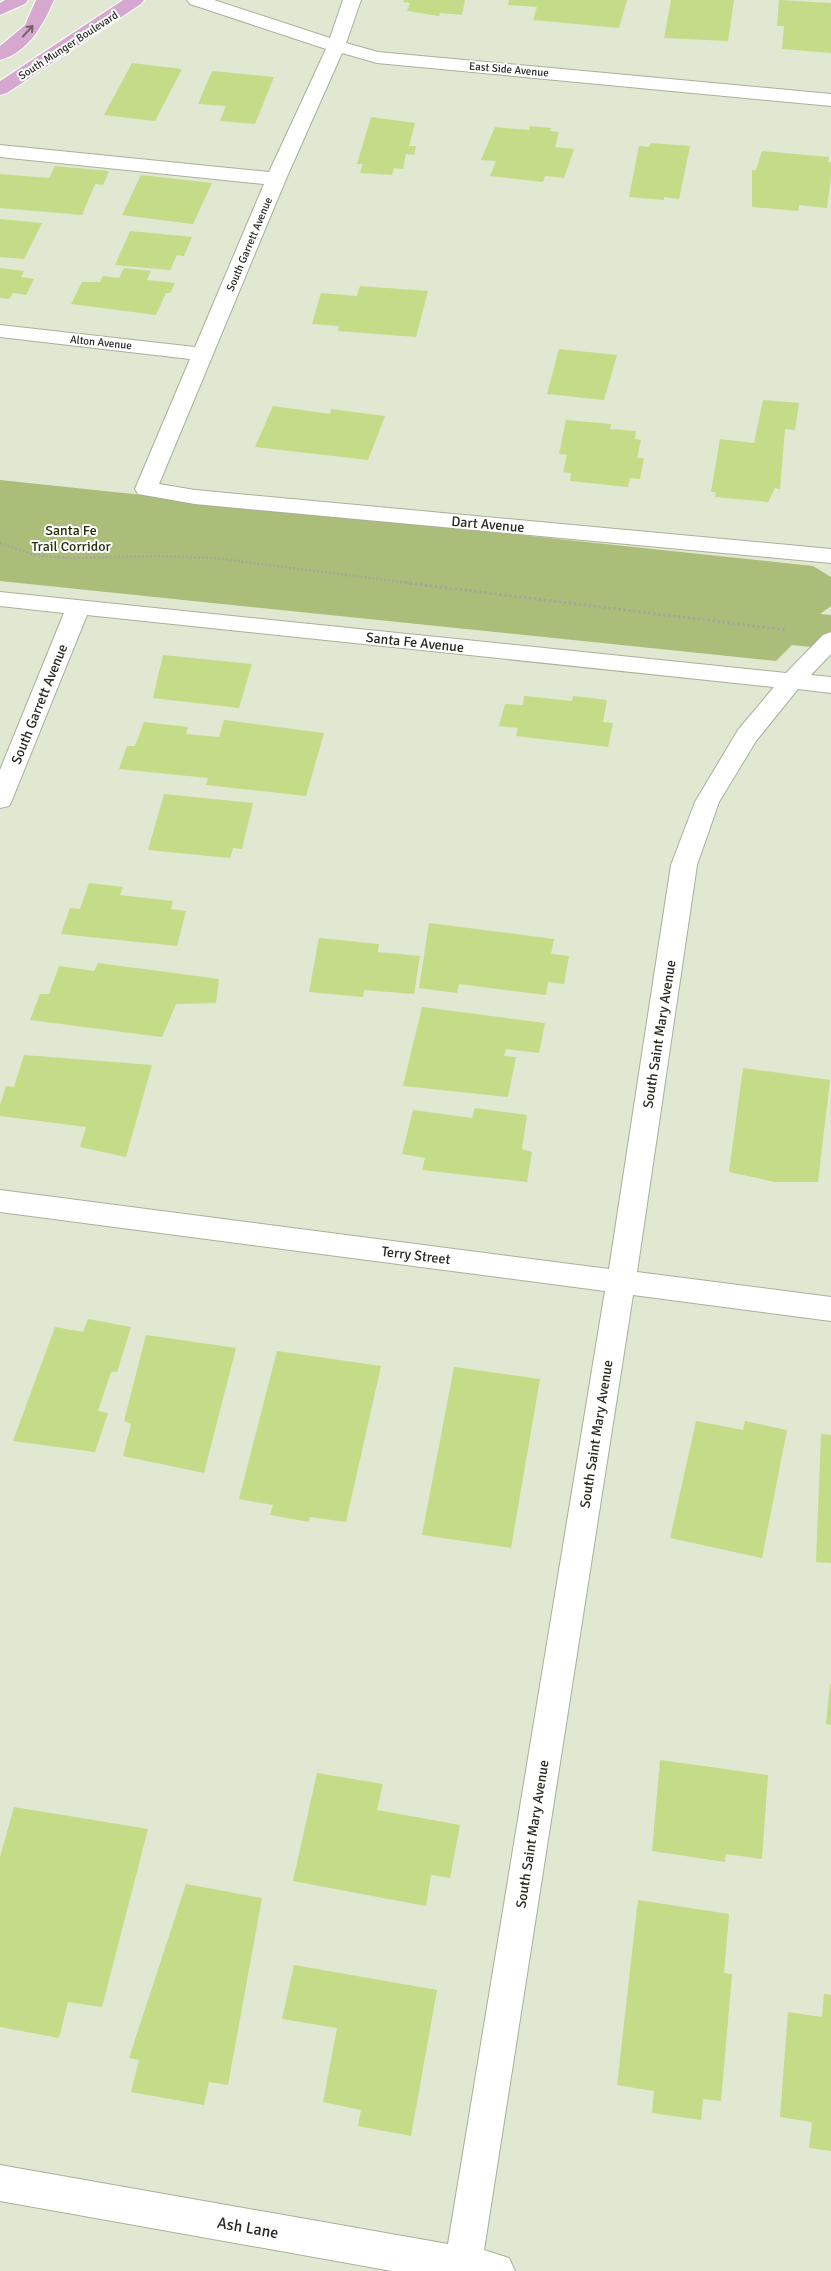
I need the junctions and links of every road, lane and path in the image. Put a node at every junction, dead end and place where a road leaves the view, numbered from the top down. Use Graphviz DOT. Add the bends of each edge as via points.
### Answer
graph roads {
  1 [pos="19,0"];
  2 [pos="45,0"];
  3 [pos="135,0"];
  4 [pos="196,0"];
  5 [pos="352,0"];
  6 [pos="0,10"];
  7 [pos="336,46"];
  8 [pos="0,54"];
  9 [pos="0,89"];
  10 [pos="831,100"];
  11 [pos="0,151"];
  12 [pos="276,179"];
  13 [pos="0,331"];
  14 [pos="202,355"];
  15 [pos="146,490"];
  16 [pos="0,542"];
  17 [pos="831,556"];
  18 [pos="0,599"];
  19 [pos="78,608"];
  20 [pos="795,631"];
  21 [pos="831,640"];
  22 [pos="792,681"];
  23 [pos="831,685"];
  24 [pos="0,800"];
  25 [pos="0,1201"];
  26 [pos="621,1282"];
  27 [pos="831,1309"];
  28 [pos="0,2184"];
  29 [pos="474,2269"];
  1 -- 6 [label="main road"];
  8 -- 2 [label="main road, one-way" via="33,27"];
  3 -- 9 [label="main road, South Munger Boulevard"];
  4 -- 7 [label="street, East Side Avenue"];
  5 -- 7 [label="street, South Garrett Avenue"];
  7 -- 10 [label="street, East Side Avenue" via="377,57"];
  7 -- 12 [label="street, South Garrett Avenue"];
  11 -- 12 [label="street"];
  12 -- 14 [label="street, South Garrett Avenue"];
  13 -- 14 [label="street, Alton Avenue"];
  14 -- 15 [label="street, South Garrett Avenue"];
  15 -- 17 [label="street, Dart Avenue"];
  16 -- 20 [label="path" via="34,555 214,558"];
  18 -- 19 [label="street, Santa Fe Avenue"];
  19 -- 22 [label="street, Santa Fe Avenue"];
  19 -- 24 [label="street, South Garrett Avenue"];
  21 -- 22 [label="street, South Saint Mary Avenue"];
  22 -- 23 [label="street, Santa Fe Avenue"];
  22 -- 26 [label="street, South Saint Mary Avenue" via="747,736 707,802 684,865"];
  25 -- 26 [label="street, Terry Street"];
  26 -- 27 [label="street, Terry Street"];
  26 -- 29 [label="street, South Saint Mary Avenue"];
  28 -- 29 [label="street, Ash Lane"];
}
